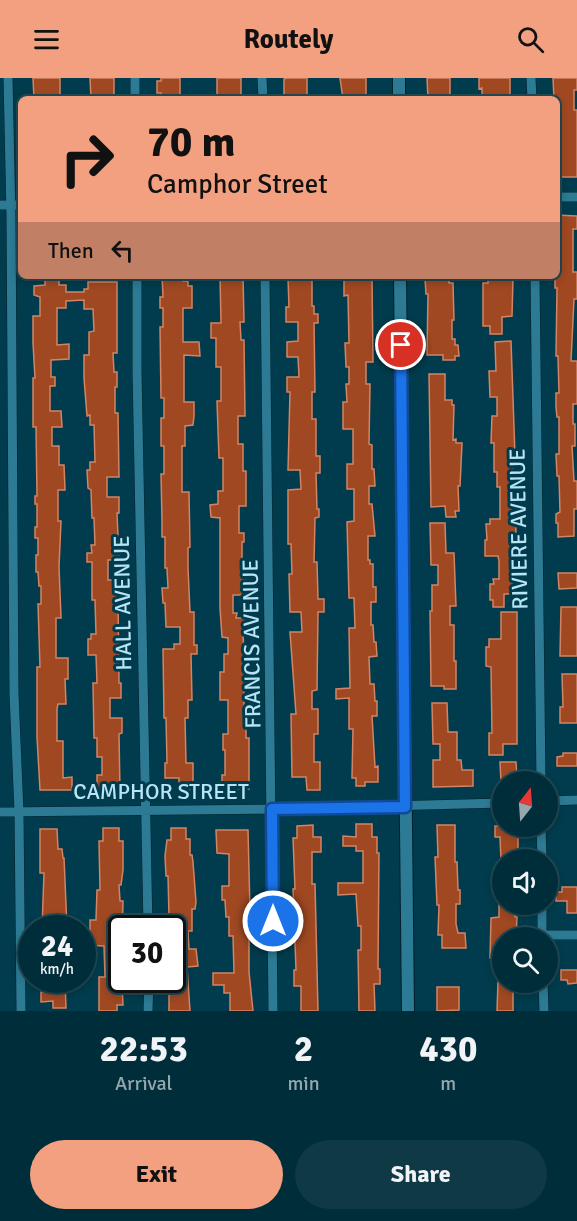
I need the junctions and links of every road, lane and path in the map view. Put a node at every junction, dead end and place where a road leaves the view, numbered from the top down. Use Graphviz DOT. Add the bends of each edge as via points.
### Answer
graph roads {
  1 [pos="8,78"];
  2 [pos="135,78"];
  3 [pos="262,78"];
  4 [pos="399,78"];
  5 [pos="531,78"];
  6 [pos="135,96"];
  7 [pos="263,96"];
  8 [pos="399,96"];
  9 [pos="532,96"];
  10 [pos="577,196"];
  11 [pos="560,197"];
  12 [pos="0,205"];
  13 [pos="10,205"];
  14 [pos="18,205"];
  15 [pos="137,279"];
  16 [pos="265,279"];
  17 [pos="400,279"];
  18 [pos="535,279"];
  19 [pos="541,771"];
  20 [pos="577,800"];
  21 [pos="558,801"];
  22 [pos="492,803"];
  23 [pos="405,807"];
  24 [pos="272,809"];
  25 [pos="145,810"];
  26 [pos="0,812"];
  27 [pos="19,812"];
  28 [pos="148,915"];
  29 [pos="577,935"];
  30 [pos="558,936"];
  31 [pos="149,993"];
  32 [pos="543,993"];
  33 [pos="21,1011"];
  34 [pos="148,1011"];
  35 [pos="273,1011"];
  36 [pos="408,1011"];
  37 [pos="544,1011"];
  1 -- 13 [label="street"];
  2 -- 6 [label="street"];
  3 -- 7 [label="street"];
  4 -- 8 [label="street"];
  5 -- 9 [label="street"];
  10 -- 11 [label="street"];
  12 -- 13 [label="street"];
  13 -- 14 [label="street"];
  13 -- 27 [label="street" via="14,694"];
  15 -- 25 [label="street, HALL AVENUE"];
  16 -- 24 [label="street, FRANCIS AVENUE"];
  17 -- 23 [label="street"];
  18 -- 19 [label="street, RIVIERE AVENUE"];
  20 -- 21 [label="street"];
  22 -- 23 [label="street, CAMPHOR STREET"];
  23 -- 24 [label="street, CAMPHOR STREET"];
  23 -- 36 [label="street"];
  24 -- 25 [label="street, CAMPHOR STREET"];
  24 -- 35 [label="street, FRANCIS AVENUE"];
  25 -- 27 [label="street, CAMPHOR STREET"];
  25 -- 28 [label="street, HALL AVENUE"];
  26 -- 27 [label="street, CAMPHOR STREET"];
  27 -- 33 [label="street"];
  29 -- 30 [label="street"];
  31 -- 34 [label="street"];
  32 -- 37 [label="street"];
}
